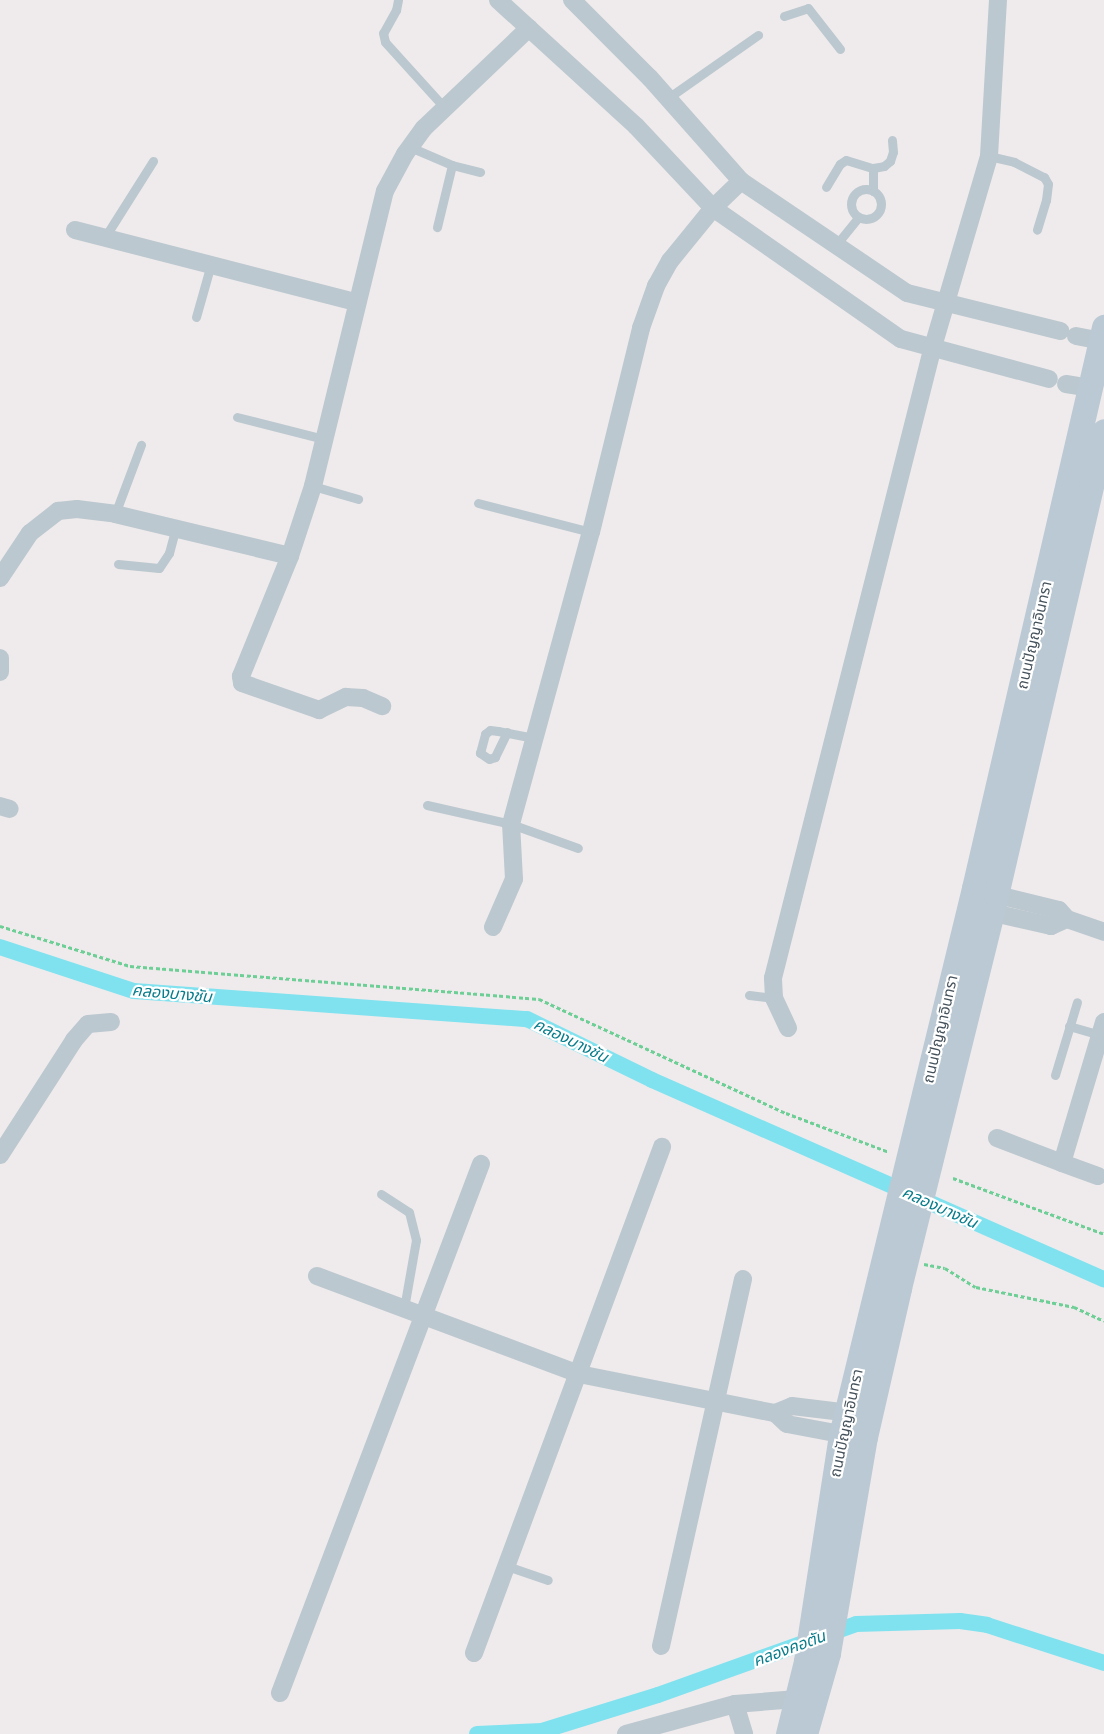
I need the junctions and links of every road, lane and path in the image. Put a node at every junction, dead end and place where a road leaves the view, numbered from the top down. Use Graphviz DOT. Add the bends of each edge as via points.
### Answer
graph roads {
  1 [pos="398,0"];
  2 [pos="498,0"];
  3 [pos="572,0"];
  4 [pos="998,0"];
  5 [pos="784,16"];
  6 [pos="529,28"];
  7 [pos="758,35"];
  8 [pos="840,49"];
  9 [pos="668,98"];
  10 [pos="444,106"];
  11 [pos="892,140"];
  12 [pos="410,147"];
  13 [pos="989,156"];
  14 [pos="153,161"];
  15 [pos="452,165"];
  16 [pos="873,168"];
  17 [pos="480,172"];
  18 [pos="741,181"];
  19 [pos="826,187"];
  20 [pos="873,191"];
  21 [pos="713,208"];
  22 [pos="859,217"];
  23 [pos="437,227"];
  24 [pos="75,230"];
  25 [pos="1037,230"];
  26 [pos="105,237"];
  27 [pos="836,245"];
  28 [pos="210,264"];
  29 [pos="947,301"];
  30 [pos="356,302"];
  31 [pos="196,317"];
  32 [pos="1102,334"];
  33 [pos="932,350"];
  34 [pos="1092,388"];
  35 [pos="236,417"];
  36 [pos="1104,431"];
  37 [pos="324,439"];
  38 [pos="141,445"];
  39 [pos="313,486"];
  40 [pos="358,499"];
  41 [pos="478,503"];
  42 [pos="115,514"];
  43 [pos="176,527"];
  44 [pos="591,532"];
  45 [pos="290,556"];
  46 [pos="118,564"];
  47 [pos="0,578"];
  48 [pos="0,658"];
  49 [pos="0,672"];
  50 [pos="382,706"];
  51 [pos="506,732"];
  52 [pos="535,738"];
  53 [pos="427,806"];
  54 [pos="511,824"];
  55 [pos="578,848"];
  56 [pos="983,900"];
  57 [pos="0,926"];
  58 [pos="493,927"];
  59 [pos="1104,932"];
  60 [pos="749,995"];
  61 [pos="774,998"];
  62 [pos="1076,1002"];
  63 [pos="111,1022"];
  64 [pos="1069,1026"];
  65 [pos="788,1028"];
  66 [pos="1102,1029"];
  67 [pos="1055,1075"];
  68 [pos="997,1138"];
  69 [pos="662,1147"];
  70 [pos="913,1151"];
  71 [pos="0,1155"];
  72 [pos="1062,1163"];
  73 [pos="481,1164"];
  74 [pos="1098,1176"];
  75 [pos="953,1178"];
  76 [pos="381,1194"];
  77 [pos="1104,1234"];
  78 [pos="902,1248"];
  79 [pos="317,1276"];
  80 [pos="743,1279"];
  81 [pos="404,1308"];
  82 [pos="424,1316"];
  83 [pos="1104,1321"];
  84 [pos="579,1374"];
  85 [pos="716,1400"];
  86 [pos="856,1425"];
  87 [pos="507,1566"];
  88 [pos="548,1580"];
  89 [pos="661,1646"];
  90 [pos="474,1653"];
  91 [pos="817,1657"];
  92 [pos="280,1694"];
  93 [pos="797,1699"];
  94 [pos="734,1704"];
  95 [pos="626,1734"];
  96 [pos="744,1734"];
  97 [pos="788,1734"];
  98 [pos="806,1734"];
  1 -- 10 [label="lane" via="383,33 385,42"];
  2 -- 6 [label="street"];
  3 -- 9 [label="street"];
  4 -- 13 [label="street"];
  5 -- 8 [label="lane" via="808,8"];
  6 -- 10 [label="street"];
  6 -- 21 [label="street" via="636,126"];
  7 -- 9 [label="lane"];
  9 -- 18 [label="street"];
  10 -- 12 [label="street"];
  11 -- 16 [label="lane" via="890,161"];
  12 -- 15 [label="lane"];
  12 -- 30 [label="street" via="385,191"];
  13 -- 25 [label="lane" via="1014,162 1044,177 1048,184 1046,200"];
  13 -- 29 [label="street"];
  14 -- 26 [label="lane"];
  15 -- 17 [label="lane"];
  15 -- 23 [label="lane"];
  16 -- 19 [label="lane" via="846,160"];
  16 -- 20 [label="lane"];
  18 -- 21 [label="street"];
  18 -- 27 [label="street"];
  20 -- 22 [label="lane" via="862,190 854,197 852,208"];
  20 -- 22 [label="lane" via="880,200 879,211 870,218"];
  21 -- 33 [label="street" via="901,339"];
  21 -- 44 [label="street" via="670,262 656,286 641,328"];
  22 -- 27 [label="lane"];
  24 -- 26 [label="street"];
  26 -- 28 [label="street"];
  27 -- 29 [label="street" via="908,293"];
  28 -- 30 [label="street"];
  28 -- 31 [label="lane"];
  29 -- 32 [label="street" via="1068,334"];
  29 -- 33 [label="street"];
  30 -- 37 [label="street"];
  32 -- 34 [label="main road, ถนนปัญญาอินทรา"];
  33 -- 34 [label="street"];
  33 -- 61 [label="street" via="772,978"];
  34 -- 56 [label="main road, ถนนปัญญาอินทรา"];
  35 -- 37 [label="lane"];
  36 -- 56 [label="main road, ถนนปัญญาอินทรา"];
  37 -- 39 [label="street"];
  38 -- 42 [label="lane"];
  39 -- 40 [label="lane"];
  39 -- 45 [label="street"];
  41 -- 44 [label="lane"];
  42 -- 43 [label="street"];
  42 -- 47 [label="street" via="58,510 30,533"];
  43 -- 45 [label="street"];
  43 -- 46 [label="lane" via="169,553 159,568"];
  44 -- 52 [label="street"];
  45 -- 50 [label="street" via="241,676 242,683 319,710 346,697 363,698"];
  48 -- 49 [label="street"];
  51 -- 52 [label="lane"];
  52 -- 54 [label="street"];
  53 -- 54 [label="lane"];
  54 -- 55 [label="lane"];
  54 -- 58 [label="street" via="514,879"];
  56 -- 59 [label="street" via="1059,910 1067,920"];
  56 -- 70 [label="main road, ถนนปัญญาอินทรา"];
  57 -- 70 [label="path" via="130,966 539,1000 786,1113"];
  60 -- 61 [label="lane"];
  61 -- 65 [label="street"];
  62 -- 64 [label="lane"];
  63 -- 71 [label="street" via="88,1024 74,1040"];
  64 -- 66 [label="lane"];
  64 -- 67 [label="lane"];
  66 -- 72 [label="street"];
  68 -- 72 [label="street"];
  69 -- 84 [label="street"];
  70 -- 78 [label="main road, ถนนปัญญาอินทรา"];
  72 -- 74 [label="street"];
  73 -- 82 [label="street"];
  75 -- 77 [label="path"];
  76 -- 81 [label="lane" via="409,1212 416,1240"];
  78 -- 83 [label="path" via="976,1287 1074,1307"];
  78 -- 86 [label="main road, ถนนปัญญาอินทรา"];
  79 -- 81 [label="street"];
  80 -- 85 [label="street"];
  81 -- 82 [label="street"];
  82 -- 84 [label="street"];
  82 -- 92 [label="street"];
  84 -- 85 [label="street"];
  84 -- 87 [label="street"];
  85 -- 86 [label="street" via="775,1413 787,1424"];
  85 -- 89 [label="street"];
  86 -- 91 [label="main road, ถนนปัญญาอินทรา" via="840,1586"];
  86 -- 91 [label="main road, ถนนปัญญาอินทรา" via="816,1590"];
  87 -- 88 [label="lane"];
  87 -- 90 [label="street"];
  91 -- 93 [label="main road, ถนนปัญญาอินทรา"];
  91 -- 98 [label="main road, ถนนปัญญาอินทรา"];
  93 -- 94 [label="street"];
  93 -- 97 [label="main road, ถนนปัญญาอินทรา"];
  94 -- 95 [label="street"];
  94 -- 96 [label="street"];
}
